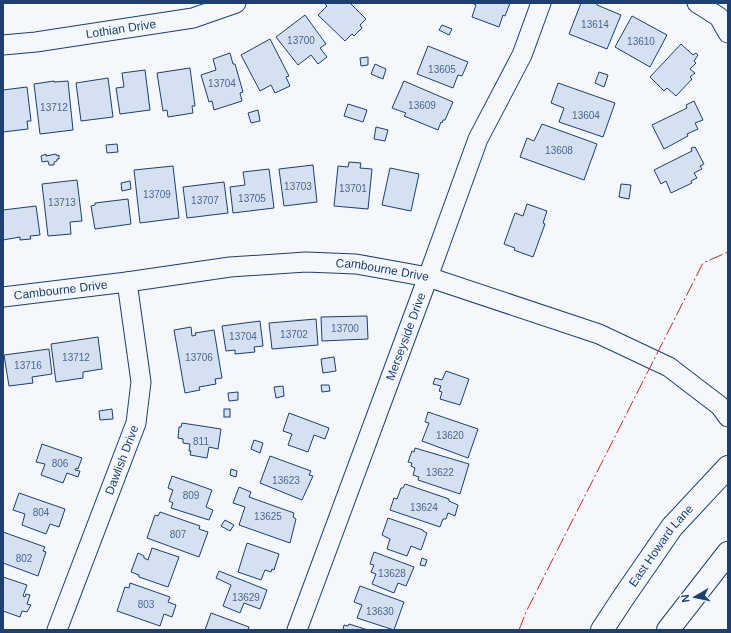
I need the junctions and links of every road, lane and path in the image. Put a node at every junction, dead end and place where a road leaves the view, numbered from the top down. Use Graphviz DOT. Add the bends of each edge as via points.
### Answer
graph roads {
  1 [pos="236,3"];
  2 [pos="541,3"];
  3 [pos="697,3"];
  4 [pos="728,34"];
  5 [pos="3,45"];
  6 [pos="428,277"];
  7 [pos="127,282"];
  8 [pos="3,297"];
  9 [pos="728,417"];
  10 [pos="728,467"];
  11 [pos="728,553"];
  12 [pos="57,630"];
  13 [pos="297,630"];
  14 [pos="602,630"];
  15 [pos="668,630"];
  1 -- 5 [label="street, Lothian Drive" via="192,18"];
  2 -- 6 [label="street, Merseyside Drive" via="522,55 478,139"];
  3 -- 4 [label="street" via="719,17"];
  6 -- 7 [label="street, Cambourne Drive" via="356,264 306,262 230,267"];
  6 -- 9 [label="street, Cambourne Drive" via="599,334 669,367 720,406"];
  6 -- 13 [label="street, Merseyside Drive"];
  7 -- 8 [label="street, Cambourne Drive"];
  7 -- 12 [label="street, Dawlish Drive" via="141,382 136,423"];
  10 -- 14 [label="main road, East Howard Lane" via="672,527"];
  11 -- 15 [label="main road"];
}
